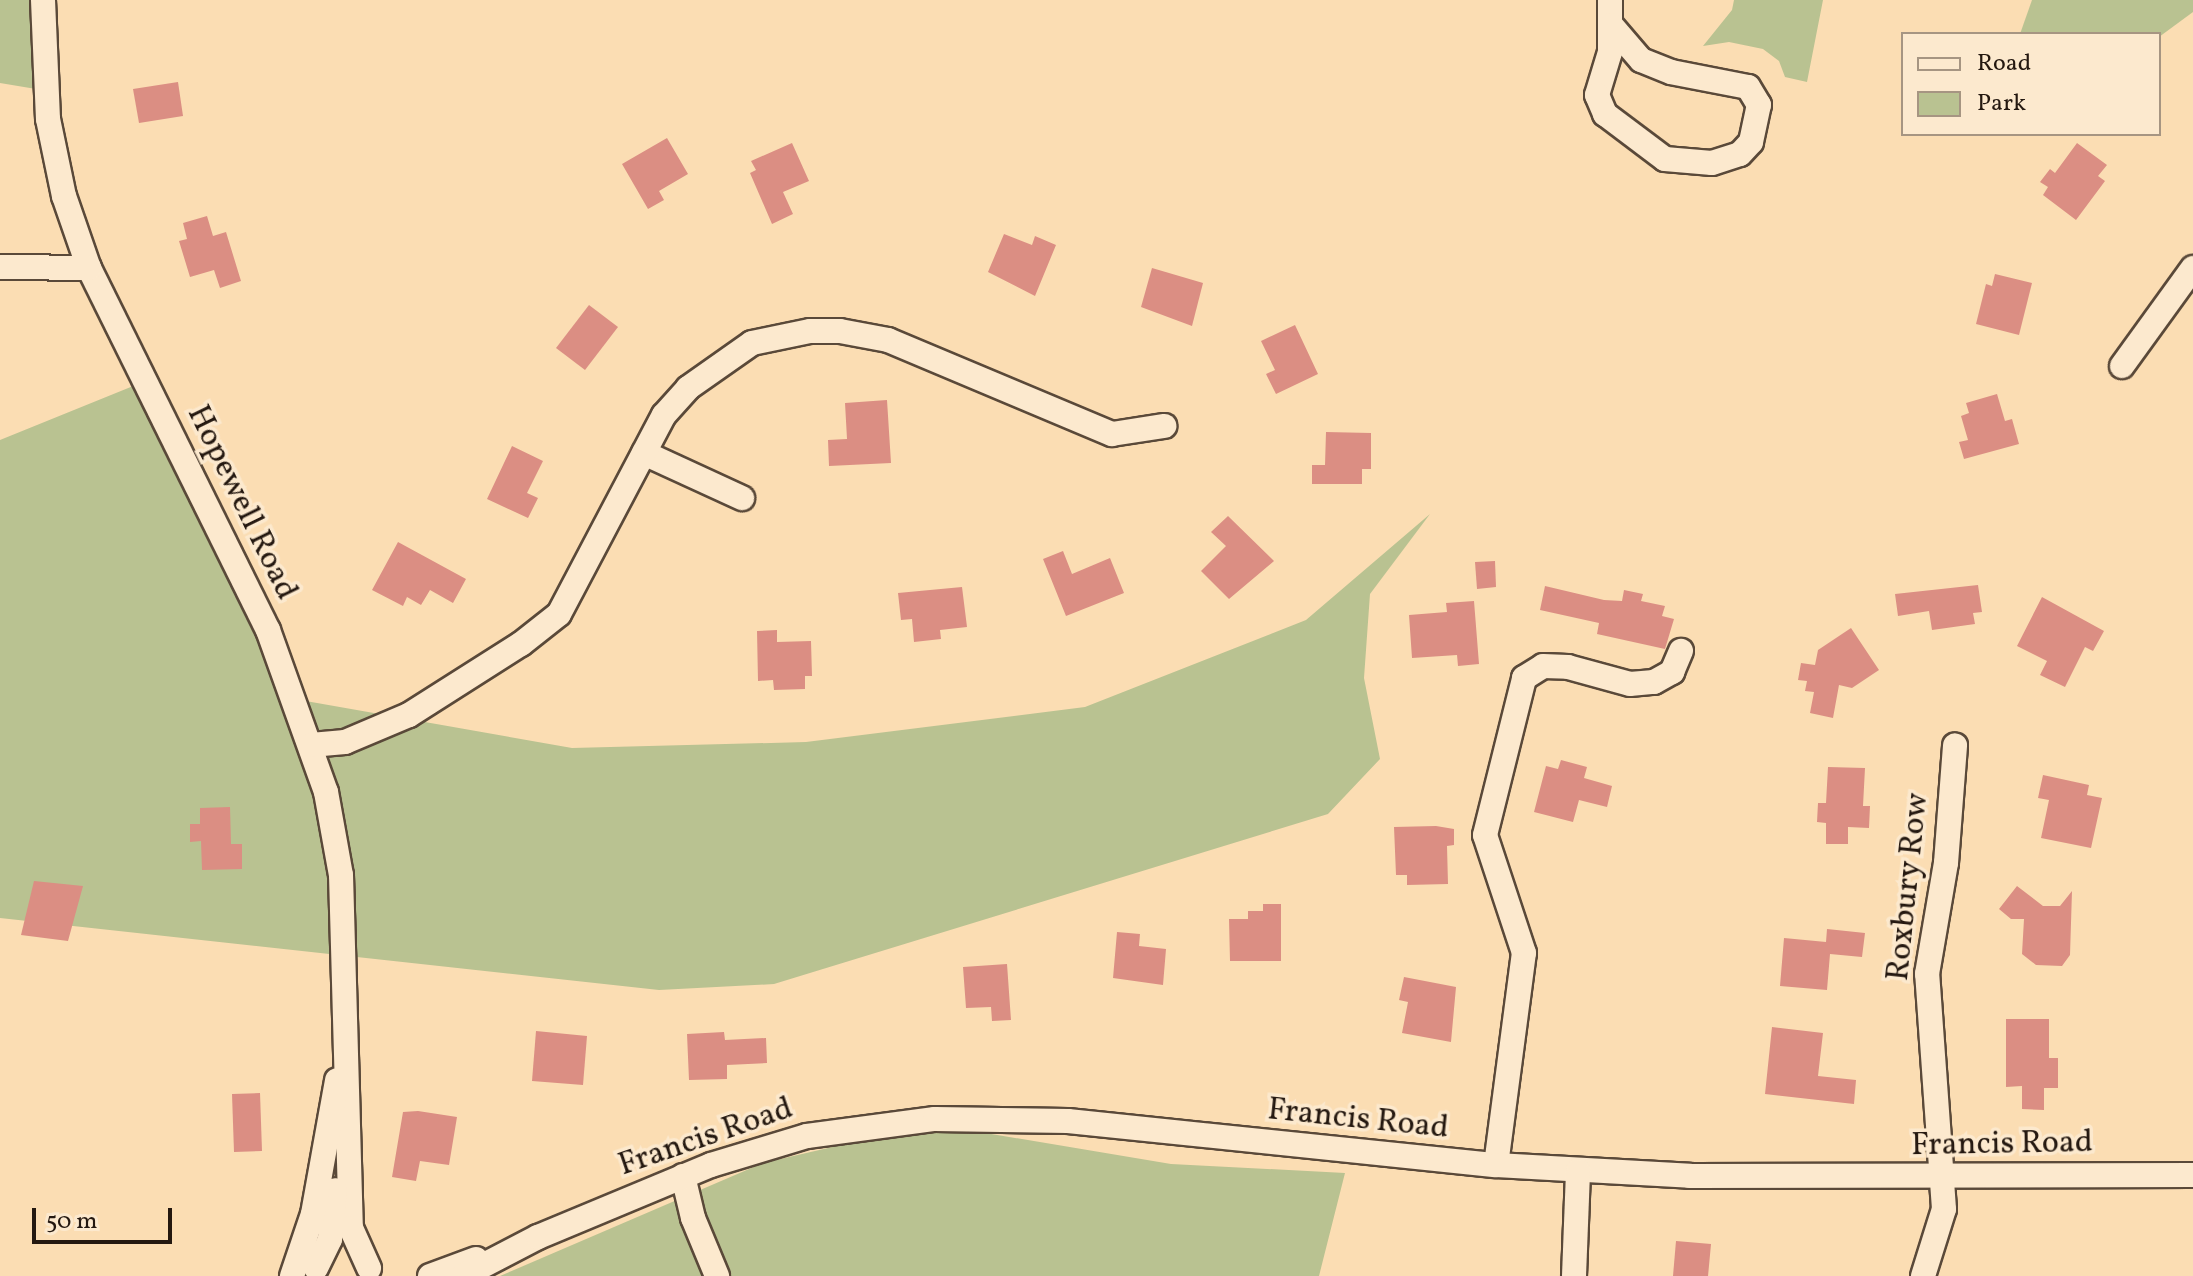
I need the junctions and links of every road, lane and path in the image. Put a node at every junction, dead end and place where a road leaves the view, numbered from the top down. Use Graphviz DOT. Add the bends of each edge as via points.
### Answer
graph roads {
  1 [pos="43,0"];
  2 [pos="1610,0"];
  3 [pos="1611,25"];
  4 [pos="0,267"];
  5 [pos="89,268"];
  6 [pos="2193,268"];
  7 [pos="2122,366"];
  8 [pos="1164,426"];
  9 [pos="644,453"];
  10 [pos="742,498"];
  11 [pos="1681,651"];
  12 [pos="311,745"];
  13 [pos="1955,745"];
  14 [pos="344,1045"];
  15 [pos="337,1080"];
  16 [pos="1496,1165"];
  17 [pos="1578,1171"];
  18 [pos="2193,1175"];
  19 [pos="683,1176"];
  20 [pos="1943,1178"];
  21 [pos="538,1237"];
  22 [pos="312,1272"];
  23 [pos="372,1272"];
  24 [pos="1576,1273"];
  25 [pos="292,1276"];
  26 [pos="430,1276"];
  27 [pos="463,1276"];
  28 [pos="717,1276"];
  29 [pos="1923,1276"];
  1 -- 5 [label="street, Hopewell Road" via="48,119 64,196"];
  2 -- 3 [label="street"];
  3 -- 3 [label="street" via="1597,95 1605,114 1665,159 1712,163 1740,154 1751,142 1759,105 1748,87 1683,75 1641,60"];
  4 -- 5 [label="street"];
  5 -- 12 [label="street, Hopewell Road" via="268,630"];
  6 -- 7 [label="street"];
  8 -- 9 [label="street" via="1112,434 888,340 810,331 752,343 688,388 664,415"];
  9 -- 10 [label="street"];
  9 -- 12 [label="street" via="559,614 409,715 345,742"];
  11 -- 16 [label="street" via="1672,672 1654,682 1630,684 1568,667 1543,666 1524,678 1485,835 1524,953"];
  12 -- 14 [label="street, Hopewell Road" via="326,792 341,875"];
  13 -- 20 [label="street, Roxbury Row" via="1946,863 1927,974"];
  14 -- 15 [label="street, Hopewell Road"];
  14 -- 23 [label="street, Hopewell Road" via="351,1228"];
  15 -- 22 [label="street, Hopewell Road" via="333,1225"];
  15 -- 25 [label="street" via="313,1214"];
  16 -- 17 [label="street, Francis Road"];
  16 -- 19 [label="street, Francis Road" via="1084,1122 968,1118 871,1124 807,1136"];
  17 -- 20 [label="street, Francis Road"];
  17 -- 24 [label="street"];
  18 -- 20 [label="street, Francis Road"];
  19 -- 21 [label="street, Francis Road"];
  19 -- 28 [label="street" via="693,1218"];
  20 -- 29 [label="street, Roxbury Row" via="1939,1238"];
  21 -- 26 [label="street, Francis Road"];
  21 -- 27 [label="street, Francis Road"];
  22 -- 23 [label="street" via="342,1260"];
}
